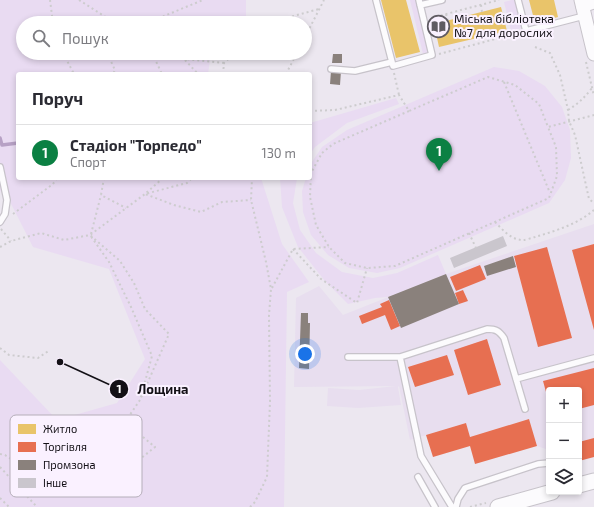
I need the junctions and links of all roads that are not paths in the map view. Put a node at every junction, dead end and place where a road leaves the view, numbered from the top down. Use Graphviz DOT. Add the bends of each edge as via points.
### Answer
graph roads {
  1 [pos="376,0"];
  2 [pos="442,0"];
  3 [pos="518,0"];
  4 [pos="419,3"];
  5 [pos="585,7"];
  6 [pos="594,53"];
  7 [pos="393,64"];
  8 [pos="331,69"];
  9 [pos="0,167"];
  10 [pos="0,222"];
  11 [pos="348,357"];
  12 [pos="400,357"];
  13 [pos="594,358"];
  14 [pos="516,379"];
  15 [pos="525,409"];
  16 [pos="546,463"];
  17 [pos="418,477"];
  18 [pos="594,481"];
  19 [pos="582,484"];
  20 [pos="546,494"];
  21 [pos="435,507"];
  22 [pos="452,507"];
  23 [pos="456,507"];
  24 [pos="498,507"];
  1 -- 7 [label="lane"];
  2 -- 4 [label="lane"];
  3 -- 5 [label="lane" via="526,31"];
  4 -- 7 [label="lane" via="432,55"];
  5 -- 6 [label="street"];
  7 -- 8 [label="lane" via="355,71"];
  9 -- 10 [label="lane" via="7,200 5,214"];
  11 -- 12 [label="lane"];
  12 -- 14 [label="lane" via="494,329 504,338"];
  12 -- 22 [label="lane" via="421,456"];
  13 -- 14 [label="lane"];
  14 -- 15 [label="lane"];
  16 -- 23 [label="lane" via="465,488"];
  17 -- 21 [label="lane"];
  18 -- 19 [label="main road"];
  20 -- 24 [label="main road"];
}
